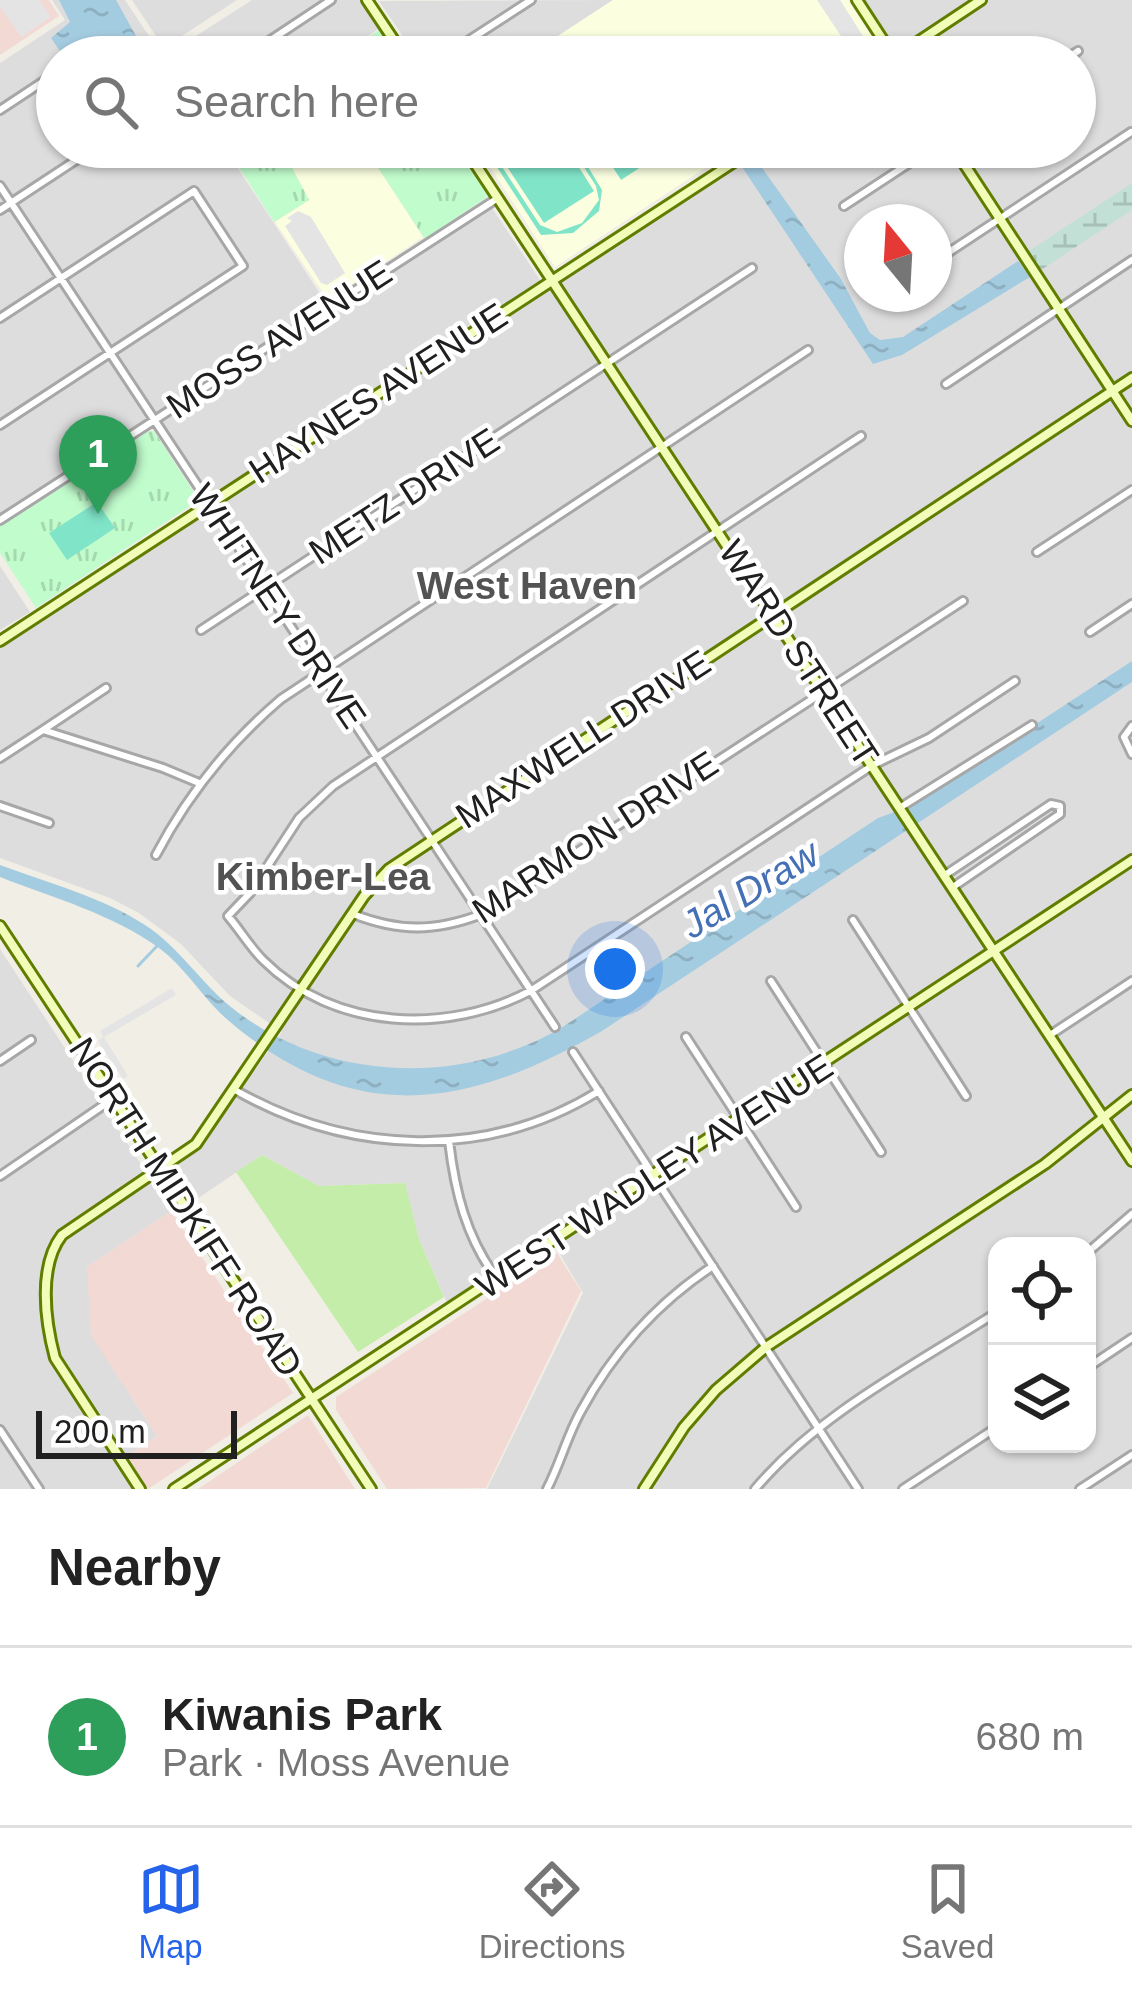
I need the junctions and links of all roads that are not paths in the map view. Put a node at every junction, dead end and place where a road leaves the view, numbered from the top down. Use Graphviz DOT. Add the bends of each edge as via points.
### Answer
graph roads {
  1 [pos="332,0"];
  2 [pos="367,0"];
  3 [pos="531,0"];
  4 [pos="856,0"];
  5 [pos="981,0"];
  6 [pos="277,36"];
  7 [pos="391,36"];
  8 [pos="475,36"];
  9 [pos="880,36"];
  10 [pos="926,36"];
  11 [pos="36,86"];
  12 [pos="0,110"];
  13 [pos="1131,132"];
  14 [pos="1096,155"];
  15 [pos="64,168"];
  16 [pos="478,168"];
  17 [pos="725,168"];
  18 [pos="902,168"];
  19 [pos="967,168"];
  20 [pos="1077,168"];
  21 [pos="0,186"];
  22 [pos="498,198"];
  23 [pos="11,203"];
  24 [pos="847,204"];
  25 [pos="0,210"];
  26 [pos="1000,219"];
  27 [pos="952,250"];
  28 [pos="1132,260"];
  29 [pos="752,268"];
  30 [pos="61,278"];
  31 [pos="553,280"];
  32 [pos="1058,309"];
  33 [pos="0,318"];
  34 [pos="808,350"];
  35 [pos="110,353"];
  36 [pos="607,363"];
  37 [pos="1132,378"];
  38 [pos="946,384"];
  39 [pos="1112,391"];
  40 [pos="155,420"];
  41 [pos="1132,421"];
  42 [pos="0,425"];
  43 [pos="862,436"];
  44 [pos="663,446"];
  45 [pos="1132,490"];
  46 [pos="209,503"];
  47 [pos="0,520"];
  48 [pos="718,530"];
  49 [pos="1037,552"];
  50 [pos="265,587"];
  51 [pos="962,601"];
  52 [pos="1132,604"];
  53 [pos="773,614"];
  54 [pos="201,630"];
  55 [pos="1090,632"];
  56 [pos="0,641"];
  57 [pos="321,671"];
  58 [pos="1015,680"];
  59 [pos="106,688"];
  60 [pos="823,689"];
  61 [pos="1032,725"];
  62 [pos="1132,726"];
  63 [pos="43,730"];
  64 [pos="376,754"];
  65 [pos="1132,754"];
  66 [pos="0,758"];
  67 [pos="873,765"];
  68 [pos="199,784"];
  69 [pos="0,806"];
  70 [pos="901,808"];
  71 [pos="49,823"];
  72 [pos="431,838"];
  73 [pos="156,855"];
  74 [pos="1132,860"];
  75 [pos="944,875"];
  76 [pos="953,887"];
  77 [pos="353,914"];
  78 [pos="482,914"];
  79 [pos="854,920"];
  80 [pos="0,926"];
  81 [pos="3,938"];
  82 [pos="994,951"];
  83 [pos="771,981"];
  84 [pos="1132,981"];
  85 [pos="304,988"];
  86 [pos="532,990"];
  87 [pos="910,1007"];
  88 [pos="555,1027"];
  89 [pos="1049,1035"];
  90 [pos="686,1037"];
  91 [pos="31,1040"];
  92 [pos="573,1052"];
  93 [pos="0,1060"];
  94 [pos="825,1063"];
  95 [pos="235,1090"];
  96 [pos="599,1091"];
  97 [pos="1132,1095"];
  98 [pos="966,1096"];
  99 [pos="114,1098"];
  100 [pos="1102,1115"];
  101 [pos="740,1119"];
  102 [pos="449,1141"];
  103 [pos="881,1152"];
  104 [pos="1132,1161"];
  105 [pos="161,1170"];
  106 [pos="0,1176"];
  107 [pos="654,1176"];
  108 [pos="796,1208"];
  109 [pos="1132,1214"];
  110 [pos="1096,1244"];
  111 [pos="713,1266"];
  112 [pos="497,1279"];
  113 [pos="988,1318"];
  114 [pos="1132,1338"];
  115 [pos="766,1347"];
  116 [pos="1096,1362"];
  117 [pos="313,1399"];
  118 [pos="819,1428"];
  119 [pos="0,1430"];
  120 [pos="988,1433"];
  121 [pos="1132,1455"];
  122 [pos="39,1489"];
  123 [pos="140,1489"];
  124 [pos="174,1489"];
  125 [pos="371,1489"];
  126 [pos="547,1489"];
  127 [pos="644,1489"];
  128 [pos="755,1489"];
  129 [pos="858,1489"];
  130 [pos="903,1489"];
  131 [pos="1080,1489"];
  1 -- 6 [label="street"];
  2 -- 7 [label="street"];
  3 -- 8 [label="street"];
  4 -- 9 [label="street"];
  5 -- 10 [label="street"];
  11 -- 12 [label="street"];
  13 -- 14 [label="street"];
  15 -- 23 [label="street"];
  16 -- 22 [label="street, WARD STREET"];
  17 -- 31 [label="street, HAYNES AVENUE"];
  18 -- 24 [label="street"];
  19 -- 26 [label="street"];
  20 -- 26 [label="street"];
  21 -- 23 [label="street, WHITNEY DRIVE"];
  22 -- 31 [label="street, WARD STREET"];
  22 -- 40 [label="street, MOSS AVENUE"];
  23 -- 25 [label="street"];
  23 -- 30 [label="street, WHITNEY DRIVE"];
  26 -- 27 [label="street"];
  26 -- 32 [label="street"];
  28 -- 32 [label="street"];
  29 -- 36 [label="street, METZ DRIVE"];
  30 -- 33 [label="street"];
  30 -- 35 [label="street, WHITNEY DRIVE"];
  30 -- 35 [label="street" via="194,191 243,266"];
  31 -- 36 [label="street, WARD STREET"];
  31 -- 46 [label="street, HAYNES AVENUE"];
  32 -- 38 [label="street"];
  32 -- 39 [label="street"];
  34 -- 44 [label="street"];
  35 -- 40 [label="street, WHITNEY DRIVE"];
  35 -- 42 [label="street"];
  36 -- 44 [label="street, WARD STREET"];
  36 -- 50 [label="street, METZ DRIVE"];
  37 -- 39 [label="street, MAXWELL DRIVE"];
  39 -- 41 [label="street"];
  39 -- 53 [label="street, MAXWELL DRIVE"];
  40 -- 46 [label="street, WHITNEY DRIVE"];
  40 -- 47 [label="street, MOSS AVENUE"];
  43 -- 48 [label="street"];
  44 -- 48 [label="street, WARD STREET"];
  44 -- 57 [label="street"];
  45 -- 49 [label="street"];
  46 -- 50 [label="street, WHITNEY DRIVE"];
  46 -- 56 [label="street, HAYNES AVENUE"];
  48 -- 53 [label="street, WARD STREET"];
  48 -- 64 [label="street"];
  50 -- 54 [label="street, METZ DRIVE"];
  50 -- 57 [label="street, WHITNEY DRIVE"];
  51 -- 60 [label="street, MARMON DRIVE"];
  52 -- 55 [label="street"];
  53 -- 60 [label="street, WARD STREET"];
  53 -- 72 [label="street, MAXWELL DRIVE"];
  57 -- 64 [label="street, WHITNEY DRIVE"];
  57 -- 68 [label="street" via="256,720"];
  58 -- 67 [label="street"];
  59 -- 63 [label="street"];
  60 -- 67 [label="street, WARD STREET"];
  60 -- 78 [label="street, MARMON DRIVE"];
  61 -- 70 [label="street"];
  62 -- 65 [label="street" via="1124,736"];
  63 -- 66 [label="street"];
  63 -- 68 [label="street"];
  64 -- 72 [label="street, WHITNEY DRIVE"];
  64 -- 85 [label="street" via="299,818 228,916 265,962"];
  67 -- 70 [label="street, WARD STREET"];
  67 -- 86 [label="street"];
  68 -- 73 [label="street"];
  69 -- 71 [label="street"];
  70 -- 75 [label="street, WARD STREET"];
  72 -- 77 [label="street, MAXWELL DRIVE" via="389,869"];
  72 -- 78 [label="street, WHITNEY DRIVE"];
  74 -- 82 [label="street, WEST WADLEY AVENUE"];
  75 -- 76 [label="street, WARD STREET"];
  75 -- 76 [label="street" via="1059,804 1060,814"];
  76 -- 82 [label="street, WARD STREET"];
  77 -- 78 [label="street, MARMON DRIVE" via="418,930"];
  77 -- 85 [label="street, MAXWELL DRIVE"];
  78 -- 86 [label="street, WHITNEY DRIVE"];
  79 -- 87 [label="street"];
  80 -- 81 [label="street, NORTH MIDKIFF ROAD"];
  81 -- 99 [label="street, NORTH MIDKIFF ROAD"];
  82 -- 87 [label="street, WEST WADLEY AVENUE"];
  82 -- 89 [label="street, WARD STREET"];
  83 -- 94 [label="street"];
  84 -- 89 [label="street"];
  85 -- 86 [label="street" via="365,1015 415,1022 476,1014"];
  85 -- 95 [label="street, MAXWELL DRIVE"];
  86 -- 88 [label="street, WHITNEY DRIVE"];
  87 -- 94 [label="street, WEST WADLEY AVENUE"];
  87 -- 98 [label="street"];
  89 -- 100 [label="street, WARD STREET"];
  90 -- 101 [label="street"];
  91 -- 93 [label="street"];
  92 -- 96 [label="street"];
  94 -- 101 [label="street, WEST WADLEY AVENUE"];
  94 -- 103 [label="street"];
  95 -- 102 [label="street" via="346,1136"];
  95 -- 105 [label="street, MAXWELL DRIVE" via="196,1144"];
  96 -- 102 [label="street" via="525,1126"];
  96 -- 107 [label="street"];
  97 -- 100 [label="street"];
  99 -- 105 [label="street, NORTH MIDKIFF ROAD"];
  99 -- 106 [label="street"];
  100 -- 104 [label="street, WARD STREET"];
  100 -- 115 [label="street" via="1045,1164"];
  101 -- 107 [label="street, WEST WADLEY AVENUE"];
  101 -- 108 [label="street"];
  102 -- 112 [label="street" via="466,1224"];
  105 -- 117 [label="street, NORTH MIDKIFF ROAD"];
  105 -- 123 [label="street, MAXWELL DRIVE" via="62,1234 46,1263 56,1358"];
  107 -- 111 [label="street"];
  107 -- 112 [label="street, WEST WADLEY AVENUE"];
  109 -- 110 [label="street"];
  111 -- 115 [label="street"];
  111 -- 126 [label="street" via="615,1358"];
  112 -- 117 [label="street, WEST WADLEY AVENUE"];
  113 -- 118 [label="street"];
  114 -- 116 [label="street"];
  115 -- 118 [label="street"];
  115 -- 127 [label="street" via="683,1427"];
  117 -- 124 [label="street, WEST WADLEY AVENUE"];
  117 -- 125 [label="street, NORTH MIDKIFF ROAD"];
  118 -- 128 [label="street"];
  118 -- 129 [label="street"];
  119 -- 122 [label="street"];
  120 -- 130 [label="street"];
  121 -- 131 [label="street"];
}
